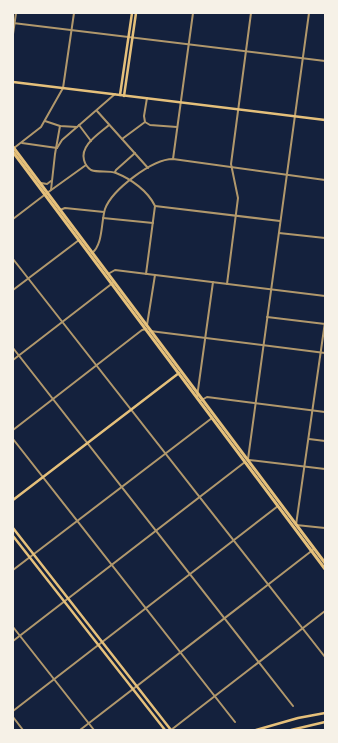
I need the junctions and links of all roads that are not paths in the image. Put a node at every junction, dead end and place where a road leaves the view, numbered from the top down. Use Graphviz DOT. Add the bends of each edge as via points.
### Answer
graph roads {
  1 [pos="16,13"];
  2 [pos="74,13"];
  3 [pos="132,13"];
  4 [pos="136,13"];
  5 [pos="193,13"];
  6 [pos="251,13"];
  7 [pos="309,13"];
  8 [pos="14,23"];
  9 [pos="72,30"];
  10 [pos="13,34"];
  11 [pos="128,37"];
  12 [pos="132,38"];
  13 [pos="188,44"];
  14 [pos="246,52"];
  15 [pos="303,59"];
  16 [pos="325,61"];
  17 [pos="13,82"];
  18 [pos="63,88"];
  19 [pos="115,94"];
  20 [pos="122,95"];
  21 [pos="147,98"];
  22 [pos="181,103"];
  23 [pos="238,110"];
  24 [pos="96,111"];
  25 [pos="295,117"];
  26 [pos="325,120"];
  27 [pos="45,121"];
  28 [pos="145,122"];
  29 [pos="109,125"];
  30 [pos="60,126"];
  31 [pos="78,126"];
  32 [pos="177,127"];
  33 [pos="122,139"];
  34 [pos="91,141"];
  35 [pos="21,143"];
  36 [pos="56,148"];
  37 [pos="13,149"];
  38 [pos="135,153"];
  39 [pos="173,159"];
  40 [pos="86,165"];
  41 [pos="232,167"];
  42 [pos="148,168"];
  43 [pos="116,173"];
  44 [pos="287,174"];
  45 [pos="51,180"];
  46 [pos="325,180"];
  47 [pos="130,181"];
  48 [pos="39,182"];
  49 [pos="51,190"];
  50 [pos="46,193"];
  51 [pos="155,206"];
  52 [pos="60,210"];
  53 [pos="104,212"];
  54 [pos="236,216"];
  55 [pos="103,218"];
  56 [pos="13,219"];
  57 [pos="280,221"];
  58 [pos="153,223"];
  59 [pos="279,232"];
  60 [pos="325,238"];
  61 [pos="80,239"];
  62 [pos="85,249"];
  63 [pos="92,253"];
  64 [pos="13,258"];
  65 [pos="108,274"];
  66 [pos="146,274"];
  67 [pos="155,275"];
  68 [pos="28,278"];
  69 [pos="213,282"];
  70 [pos="113,283"];
  71 [pos="227,284"];
  72 [pos="271,289"];
  73 [pos="13,290"];
  74 [pos="325,296"];
  75 [pos="267,317"];
  76 [pos="62,322"];
  77 [pos="325,323"];
  78 [pos="146,327"];
  79 [pos="151,331"];
  80 [pos="205,338"];
  81 [pos="263,345"];
  82 [pos="13,348"];
  83 [pos="321,352"];
  84 [pos="325,353"];
  85 [pos="19,355"];
  86 [pos="13,360"];
  87 [pos="96,365"];
  88 [pos="180,372"];
  89 [pos="197,393"];
  90 [pos="197,397"];
  91 [pos="53,399"];
  92 [pos="201,400"];
  93 [pos="255,403"];
  94 [pos="131,410"];
  95 [pos="313,410"];
  96 [pos="325,412"];
  97 [pos="213,416"];
  98 [pos="13,430"];
  99 [pos="13,439"];
  100 [pos="309,439"];
  101 [pos="325,441"];
  102 [pos="87,443"];
  103 [pos="165,453"];
  104 [pos="246,461"];
  105 [pos="305,467"];
  106 [pos="325,469"];
  107 [pos="43,477"];
  108 [pos="122,487"];
  109 [pos="200,497"];
  110 [pos="13,500"];
  111 [pos="280,505"];
  112 [pos="77,521"];
  113 [pos="295,526"];
  114 [pos="13,528"];
  115 [pos="325,528"];
  116 [pos="156,531"];
  117 [pos="13,536"];
  118 [pos="234,541"];
  119 [pos="313,550"];
  120 [pos="34,554"];
  121 [pos="30,557"];
  122 [pos="325,563"];
  123 [pos="112,565"];
  124 [pos="325,568"];
  125 [pos="13,570"];
  126 [pos="190,574"];
  127 [pos="268,585"];
  128 [pos="68,598"];
  129 [pos="64,601"];
  130 [pos="146,609"];
  131 [pos="325,611"];
  132 [pos="224,618"];
  133 [pos="13,627"];
  134 [pos="302,628"];
  135 [pos="20,635"];
  136 [pos="13,640"];
  137 [pos="103,642"];
  138 [pos="99,645"];
  139 [pos="180,652"];
  140 [pos="325,658"];
  141 [pos="259,662"];
  142 [pos="54,680"];
  143 [pos="137,686"];
  144 [pos="133,689"];
  145 [pos="214,696"];
  146 [pos="293,706"];
  147 [pos="13,711"];
  148 [pos="325,713"];
  149 [pos="13,717"];
  150 [pos="235,722"];
  151 [pos="325,722"];
  152 [pos="88,723"];
  153 [pos="23,730"];
  154 [pos="80,730"];
  155 [pos="94,730"];
  156 [pos="165,730"];
  157 [pos="171,730"];
  158 [pos="256,730"];
  159 [pos="291,730"];
  1 -- 8 [label="street"];
  2 -- 9 [label="street"];
  3 -- 11 [label="main road"];
  4 -- 12 [label="main road"];
  5 -- 13 [label="street"];
  6 -- 14 [label="street"];
  7 -- 15 [label="street"];
  8 -- 9 [label="street"];
  8 -- 10 [label="street"];
  9 -- 11 [label="street"];
  9 -- 18 [label="street"];
  11 -- 12 [label="street"];
  11 -- 20 [label="main road"];
  12 -- 13 [label="street"];
  12 -- 20 [label="main road"];
  13 -- 14 [label="street"];
  13 -- 22 [label="street"];
  14 -- 15 [label="street"];
  14 -- 23 [label="street"];
  15 -- 16 [label="street"];
  15 -- 25 [label="street"];
  17 -- 18 [label="main road"];
  18 -- 19 [label="main road"];
  18 -- 27 [label="street"];
  19 -- 20 [label="main road"];
  19 -- 24 [label="street"];
  20 -- 21 [label="main road"];
  21 -- 22 [label="main road"];
  21 -- 28 [label="street"];
  22 -- 23 [label="main road"];
  22 -- 32 [label="street"];
  23 -- 25 [label="main road"];
  23 -- 41 [label="street"];
  24 -- 29 [label="street"];
  24 -- 31 [label="street"];
  25 -- 26 [label="main road"];
  25 -- 44 [label="street"];
  27 -- 30 [label="street"];
  27 -- 35 [label="street"];
  28 -- 32 [label="street" via="150,125"];
  28 -- 33 [label="street"];
  29 -- 33 [label="street"];
  29 -- 34 [label="street"];
  30 -- 31 [label="street"];
  30 -- 36 [label="street"];
  31 -- 34 [label="street"];
  31 -- 36 [label="street"];
  32 -- 39 [label="street"];
  33 -- 38 [label="street"];
  34 -- 40 [label="street" via="84,151"];
  35 -- 36 [label="street"];
  35 -- 37 [label="street"];
  36 -- 45 [label="street"];
  37 -- 48 [label="main road"];
  37 -- 50 [label="main road"];
  38 -- 42 [label="street"];
  38 -- 43 [label="street" via="116,170"];
  39 -- 41 [label="street"];
  39 -- 42 [label="street"];
  40 -- 43 [label="street" via="93,170"];
  40 -- 49 [label="street"];
  41 -- 44 [label="street"];
  41 -- 54 [label="street" via="238,198"];
  42 -- 47 [label="street"];
  43 -- 47 [label="street"];
  44 -- 46 [label="street"];
  44 -- 57 [label="street"];
  45 -- 48 [label="street" via="46,185"];
  45 -- 49 [label="street"];
  47 -- 51 [label="street" via="147,194"];
  47 -- 53 [label="street" via="113,197"];
  48 -- 50 [label="main road"];
  49 -- 50 [label="street"];
  50 -- 52 [label="main road"];
  50 -- 56 [label="street"];
  50 -- 61 [label="main road"];
  51 -- 54 [label="street"];
  51 -- 58 [label="street"];
  52 -- 53 [label="street" via="65,208"];
  52 -- 61 [label="main road"];
  53 -- 55 [label="street"];
  54 -- 57 [label="street"];
  54 -- 71 [label="street"];
  55 -- 58 [label="street"];
  55 -- 63 [label="street" via="98,248"];
  57 -- 59 [label="street"];
  58 -- 66 [label="street"];
  59 -- 60 [label="street"];
  59 -- 72 [label="street"];
  61 -- 62 [label="main road"];
  61 -- 63 [label="main road"];
  61 -- 68 [label="street"];
  62 -- 63 [label="main road"];
  62 -- 70 [label="main road"];
  63 -- 65 [label="main road"];
  64 -- 68 [label="street"];
  65 -- 66 [label="street" via="115,270"];
  65 -- 70 [label="main road"];
  66 -- 67 [label="street"];
  67 -- 69 [label="street"];
  67 -- 78 [label="street"];
  68 -- 73 [label="street"];
  68 -- 76 [label="street"];
  69 -- 71 [label="street"];
  69 -- 80 [label="street"];
  70 -- 76 [label="street"];
  70 -- 78 [label="main road"];
  71 -- 72 [label="street"];
  72 -- 74 [label="street"];
  72 -- 75 [label="street"];
  75 -- 77 [label="street"];
  75 -- 81 [label="street"];
  76 -- 85 [label="street"];
  76 -- 87 [label="street"];
  77 -- 83 [label="street"];
  78 -- 79 [label="main road"];
  78 -- 87 [label="street"];
  78 -- 88 [label="main road"];
  79 -- 80 [label="street"];
  79 -- 88 [label="main road"];
  80 -- 81 [label="street"];
  80 -- 89 [label="street"];
  81 -- 83 [label="street"];
  81 -- 93 [label="street"];
  82 -- 85 [label="street"];
  83 -- 84 [label="street"];
  83 -- 95 [label="street"];
  85 -- 86 [label="street"];
  85 -- 91 [label="street"];
  87 -- 91 [label="street"];
  87 -- 94 [label="street"];
  88 -- 89 [label="main road"];
  88 -- 90 [label="main road"];
  88 -- 94 [label="main road"];
  89 -- 90 [label="street"];
  89 -- 92 [label="main road"];
  90 -- 92 [label="main road"];
  91 -- 98 [label="street"];
  91 -- 102 [label="street"];
  92 -- 93 [label="street" via="208,397"];
  92 -- 97 [label="main road"];
  93 -- 95 [label="street"];
  93 -- 104 [label="street"];
  94 -- 102 [label="main road"];
  94 -- 103 [label="street"];
  95 -- 96 [label="street"];
  95 -- 100 [label="street"];
  97 -- 103 [label="street"];
  97 -- 104 [label="main road"];
  99 -- 107 [label="street"];
  100 -- 101 [label="street"];
  100 -- 105 [label="street"];
  102 -- 107 [label="main road"];
  102 -- 108 [label="street"];
  103 -- 108 [label="street"];
  103 -- 109 [label="street"];
  104 -- 105 [label="street"];
  104 -- 109 [label="street"];
  104 -- 111 [label="main road"];
  105 -- 106 [label="street"];
  105 -- 113 [label="street"];
  107 -- 110 [label="main road"];
  107 -- 112 [label="street"];
  108 -- 112 [label="street"];
  108 -- 116 [label="street"];
  109 -- 116 [label="street"];
  109 -- 118 [label="street"];
  111 -- 113 [label="main road"];
  111 -- 118 [label="street"];
  112 -- 120 [label="street"];
  112 -- 123 [label="street"];
  113 -- 115 [label="street"];
  113 -- 119 [label="main road"];
  114 -- 120 [label="main road"];
  116 -- 123 [label="street"];
  116 -- 126 [label="street"];
  117 -- 121 [label="main road"];
  118 -- 126 [label="street"];
  118 -- 127 [label="street"];
  119 -- 122 [label="main road"];
  119 -- 124 [label="main road"];
  119 -- 127 [label="street"];
  120 -- 121 [label="street"];
  120 -- 128 [label="main road"];
  121 -- 125 [label="street"];
  121 -- 129 [label="main road"];
  123 -- 128 [label="street"];
  123 -- 130 [label="street"];
  126 -- 130 [label="street"];
  126 -- 132 [label="street"];
  127 -- 132 [label="street"];
  127 -- 134 [label="street"];
  128 -- 129 [label="street"];
  128 -- 137 [label="main road"];
  129 -- 135 [label="street"];
  129 -- 138 [label="main road"];
  130 -- 137 [label="street"];
  130 -- 139 [label="street"];
  131 -- 134 [label="street"];
  132 -- 139 [label="street"];
  132 -- 141 [label="street"];
  133 -- 135 [label="street"];
  134 -- 140 [label="street"];
  134 -- 141 [label="street"];
  135 -- 136 [label="street"];
  135 -- 142 [label="street"];
  137 -- 138 [label="street"];
  137 -- 143 [label="main road"];
  138 -- 142 [label="street"];
  138 -- 144 [label="main road"];
  139 -- 143 [label="street"];
  139 -- 145 [label="street"];
  141 -- 145 [label="street"];
  141 -- 146 [label="street"];
  142 -- 147 [label="street"];
  142 -- 152 [label="street"];
  143 -- 144 [label="street"];
  143 -- 157 [label="main road"];
  144 -- 152 [label="street"];
  144 -- 156 [label="main road"];
  145 -- 150 [label="street"];
  145 -- 157 [label="street"];
  148 -- 158 [label="main road"];
  149 -- 153 [label="street"];
  151 -- 159 [label="main road"];
  152 -- 154 [label="street"];
  152 -- 155 [label="street"];
}
